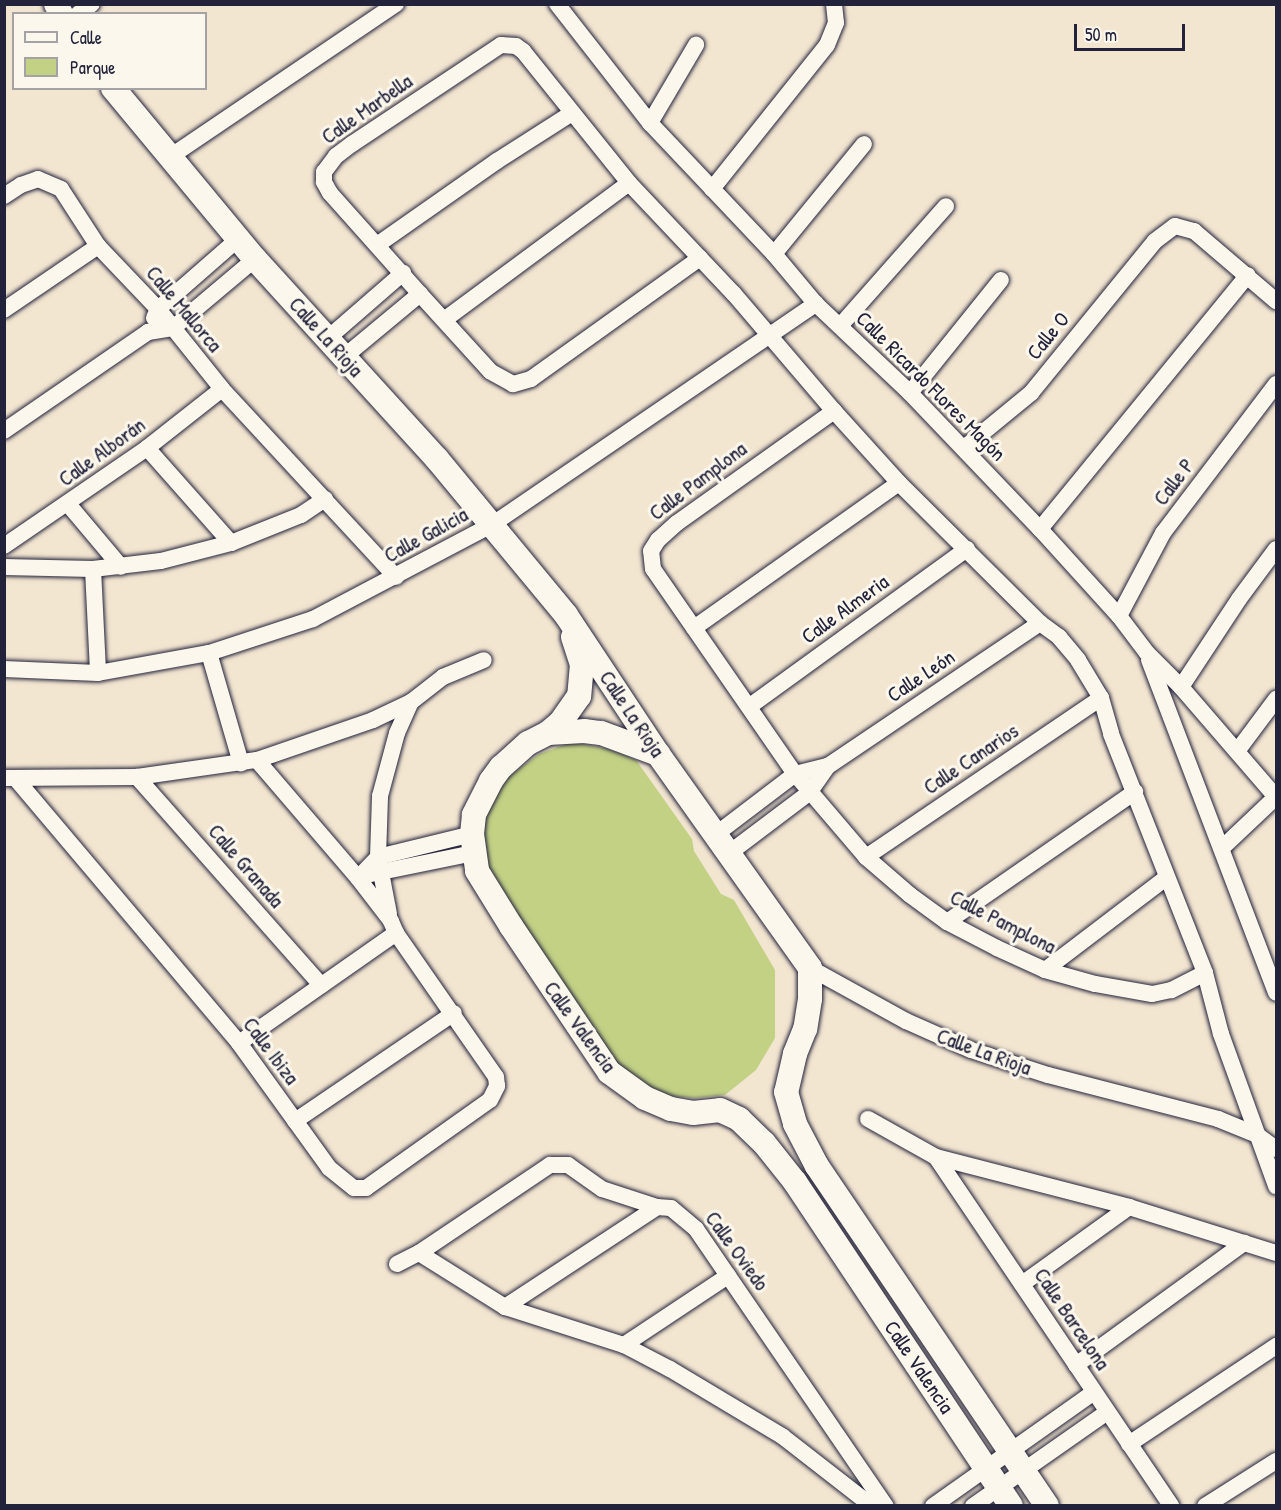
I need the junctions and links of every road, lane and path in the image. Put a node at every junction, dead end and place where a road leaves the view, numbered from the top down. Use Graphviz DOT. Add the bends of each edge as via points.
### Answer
graph roads {
  1 [pos="396,4"];
  2 [pos="557,4"];
  3 [pos="834,4"];
  4 [pos="696,45"];
  5 [pos="115,90"];
  6 [pos="572,112"];
  7 [pos="650,123"];
  8 [pos="864,144"];
  9 [pos="170,157"];
  10 [pos="629,183"];
  11 [pos="712,189"];
  12 [pos="4,196"];
  13 [pos="946,206"];
  14 [pos="238,239"];
  15 [pos="377,245"];
  16 [pos="98,246"];
  17 [pos="774,254"];
  18 [pos="699,258"];
  19 [pos="255,260"];
  20 [pos="403,273"];
  21 [pos="1248,274"];
  22 [pos="1001,280"];
  23 [pos="420,294"];
  24 [pos="1276,301"];
  25 [pos="816,304"];
  26 [pos="158,309"];
  27 [pos="4,310"];
  28 [pos="444,320"];
  29 [pos="840,326"];
  30 [pos="173,328"];
  31 [pos="148,332"];
  32 [pos="770,336"];
  33 [pos="327,339"];
  34 [pos="344,357"];
  35 [pos="1276,384"];
  36 [pos="222,389"];
  37 [pos="910,393"];
  38 [pos="834,411"];
  39 [pos="4,431"];
  40 [pos="147,448"];
  41 [pos="964,448"];
  42 [pos="899,483"];
  43 [pos="325,499"];
  44 [pos="68,504"];
  45 [pos="493,524"];
  46 [pos="1040,529"];
  47 [pos="231,543"];
  48 [pos="4,546"];
  49 [pos="967,549"];
  50 [pos="1276,549"];
  51 [pos="4,567"];
  52 [pos="121,567"];
  53 [pos="93,569"];
  54 [pos="396,577"];
  55 [pos="566,615"];
  56 [pos="1119,616"];
  57 [pos="1040,622"];
  58 [pos="694,628"];
  59 [pos="209,653"];
  60 [pos="1147,653"];
  61 [pos="484,660"];
  62 [pos="4,669"];
  63 [pos="98,674"];
  64 [pos="1181,687"];
  65 [pos="1101,698"];
  66 [pos="1276,699"];
  67 [pos="411,702"];
  68 [pos="750,706"];
  69 [pos="548,733"];
  70 [pos="1238,750"];
  71 [pos="658,754"];
  72 [pos="249,762"];
  73 [pos="828,766"];
  74 [pos="795,774"];
  75 [pos="137,777"];
  76 [pos="10,778"];
  77 [pos="1135,792"];
  78 [pos="809,793"];
  79 [pos="1276,797"];
  80 [pos="715,835"];
  81 [pos="473,843"];
  82 [pos="1222,848"];
  83 [pos="728,854"];
  84 [pos="866,857"];
  85 [pos="379,865"];
  86 [pos="1167,877"];
  87 [pos="358,878"];
  88 [pos="947,922"];
  89 [pos="394,927"];
  90 [pos="810,968"];
  91 [pos="1045,970"];
  92 [pos="1204,973"];
  93 [pos="321,986"];
  94 [pos="1276,993"];
  95 [pos="454,1014"];
  96 [pos="238,1043"];
  97 [pos="868,1119"];
  98 [pos="295,1121"];
  99 [pos="1257,1135"];
  100 [pos="1276,1149"];
  101 [pos="936,1157"];
  102 [pos="817,1166"];
  103 [pos="795,1182"];
  104 [pos="1276,1186"];
  105 [pos="657,1207"];
  106 [pos="1129,1207"];
  107 [pos="1244,1243"];
  108 [pos="418,1253"];
  109 [pos="1276,1253"];
  110 [pos="397,1264"];
  111 [pos="728,1276"];
  112 [pos="1022,1284"];
  113 [pos="505,1307"];
  114 [pos="624,1345"];
  115 [pos="1276,1346"];
  116 [pos="1076,1365"];
  117 [pos="1094,1392"];
  118 [pos="1107,1412"];
  119 [pos="1130,1444"];
  120 [pos="1016,1461"];
  121 [pos="1276,1461"];
  122 [pos="999,1487"];
  123 [pos="872,1506"];
  124 [pos="886,1506"];
  125 [pos="933,1506"];
  126 [pos="973,1506"];
  127 [pos="1047,1506"];
  128 [pos="1171,1506"];
  129 [pos="1205,1506"];
  1 -- 9 [label="street"];
  2 -- 7 [label="street, Calle Ricardo Flores Magón"];
  3 -- 11 [label="street" via="836,23 826,45"];
  4 -- 7 [label="street"];
  5 -- 9 [label="street, Calle La Rioja"];
  6 -- 10 [label="street, Calle Marbella"];
  6 -- 15 [label="street"];
  6 -- 15 [label="street, Calle Marbella" via="524,51 501,45 352,144 328,165 324,182"];
  7 -- 11 [label="street, Calle Ricardo Flores Magón"];
  8 -- 17 [label="street"];
  9 -- 14 [label="street, Calle La Rioja"];
  10 -- 18 [label="street, Calle Marbella"];
  10 -- 28 [label="street"];
  11 -- 17 [label="street, Calle Ricardo Flores Magón"];
  12 -- 16 [label="street, Calle Mallorca" via="30,181 52,183 61,189"];
  13 -- 29 [label="street"];
  14 -- 19 [label="street, Calle La Rioja"];
  14 -- 26 [label="street"];
  15 -- 20 [label="street, Calle Marbella"];
  16 -- 26 [label="street, Calle Mallorca"];
  16 -- 27 [label="street"];
  17 -- 25 [label="street, Calle Ricardo Flores Magón"];
  18 -- 28 [label="street, Calle Marbella" via="610,325 522,383 499,378"];
  18 -- 32 [label="street, Calle Marbella"];
  19 -- 30 [label="street"];
  19 -- 33 [label="street, Calle La Rioja"];
  20 -- 23 [label="street, Calle Marbella"];
  20 -- 33 [label="street"];
  21 -- 24 [label="street"];
  21 -- 41 [label="street, Calle O" via="1184,226 1175,226 1155,241 1031,393"];
  21 -- 46 [label="street"];
  22 -- 37 [label="street"];
  23 -- 28 [label="street, Calle Marbella"];
  23 -- 34 [label="street"];
  25 -- 29 [label="street, Calle Ricardo Flores Magón"];
  25 -- 32 [label="street, Calle Galicia"];
  26 -- 30 [label="street, Calle Mallorca"];
  26 -- 31 [label="street"];
  29 -- 37 [label="street, Calle Ricardo Flores Magón"];
  30 -- 31 [label="street"];
  30 -- 36 [label="street, Calle Mallorca"];
  31 -- 39 [label="street"];
  32 -- 38 [label="street, Calle Marbella"];
  32 -- 45 [label="street, Calle Galicia"];
  33 -- 34 [label="street, Calle La Rioja"];
  34 -- 45 [label="street, Calle La Rioja"];
  35 -- 56 [label="street, Calle P" via="1163,533"];
  36 -- 40 [label="street, Calle Alborán"];
  36 -- 43 [label="street, Calle Mallorca"];
  37 -- 41 [label="street, Calle Ricardo Flores Magón"];
  38 -- 42 [label="street"];
  38 -- 58 [label="street, Calle Pamplona" via="666,531 651,551 653,569"];
  40 -- 44 [label="street, Calle Alborán"];
  40 -- 47 [label="street"];
  41 -- 46 [label="street, Calle Ricardo Flores Magón"];
  42 -- 49 [label="street"];
  42 -- 58 [label="street"];
  43 -- 47 [label="street" via="300,515"];
  43 -- 54 [label="street, Calle Mallorca"];
  44 -- 48 [label="street, Calle Alborán"];
  44 -- 52 [label="street"];
  45 -- 54 [label="street, Calle Galicia"];
  45 -- 55 [label="street, Calle La Rioja"];
  46 -- 56 [label="street, Calle Ricardo Flores Magón"];
  47 -- 52 [label="street"];
  49 -- 57 [label="street"];
  49 -- 68 [label="street, Calle Almeria"];
  50 -- 64 [label="street"];
  51 -- 53 [label="street"];
  52 -- 53 [label="street"];
  53 -- 63 [label="street"];
  54 -- 59 [label="street, Calle Galicia" via="313,619"];
  55 -- 69 [label="street" via="582,664 582,686 569,713"];
  55 -- 71 [label="street, Calle La Rioja"];
  56 -- 60 [label="street, Calle Ricardo Flores Magón"];
  57 -- 65 [label="street" via="1059,636"];
  57 -- 73 [label="street, Calle León"];
  58 -- 68 [label="street, Calle Pamplona"];
  59 -- 63 [label="street, Calle Galicia"];
  59 -- 72 [label="street"];
  60 -- 64 [label="street, Calle Ricardo Flores Magón"];
  60 -- 82 [label="street"];
  61 -- 67 [label="street, Calle Ibiza" via="443,676"];
  62 -- 63 [label="street, Calle Galicia"];
  64 -- 70 [label="street, Calle Ricardo Flores Magón"];
  65 -- 77 [label="street"];
  65 -- 84 [label="street, Calle Canarios"];
  66 -- 70 [label="street"];
  67 -- 72 [label="street, Calle Ibiza" via="373,720"];
  67 -- 85 [label="street, Calle Ibiza" via="397,733 380,796"];
  68 -- 74 [label="street, Calle Pamplona"];
  69 -- 71 [label="street" via="601,733"];
  69 -- 81 [label="street" via="528,743 490,781 474,815"];
  70 -- 79 [label="street, Calle Ricardo Flores Magón"];
  71 -- 80 [label="street, Calle La Rioja"];
  72 -- 75 [label="street, Calle Ibiza"];
  72 -- 87 [label="street, Calle Ibiza"];
  73 -- 74 [label="street, Calle León"];
  73 -- 78 [label="street, Calle León"];
  74 -- 78 [label="street, Calle Pamplona"];
  74 -- 80 [label="street, Calle León"];
  75 -- 76 [label="street, Calle Ibiza"];
  75 -- 93 [label="street, Calle Granada"];
  76 -- 96 [label="street, Calle Ibiza"];
  77 -- 86 [label="street"];
  77 -- 88 [label="street"];
  78 -- 83 [label="street, Calle León"];
  78 -- 84 [label="street, Calle Pamplona"];
  79 -- 82 [label="street"];
  80 -- 83 [label="street, Calle La Rioja"];
  81 -- 85 [label="street"];
  81 -- 103 [label="street, Calle Valencia" via="477,871 492,897 609,1072 645,1098 670,1109 693,1113 720,1110 739,1119"];
  82 -- 94 [label="street"];
  83 -- 90 [label="street, Calle La Rioja"];
  84 -- 88 [label="street, Calle Pamplona"];
  85 -- 87 [label="street"];
  85 -- 89 [label="street, Calle Ibiza"];
  86 -- 91 [label="street"];
  86 -- 92 [label="street"];
  87 -- 89 [label="street, Calle Ibiza"];
  88 -- 91 [label="street, Calle Pamplona"];
  89 -- 93 [label="street"];
  89 -- 95 [label="street, Calle Ibiza"];
  90 -- 99 [label="street, Calle La Rioja" via="906,1021 971,1050 1048,1075 1218,1119"];
  90 -- 102 [label="street, Calle Valencia" via="805,1029 786,1092 795,1124"];
  91 -- 92 [label="street, Calle Pamplona" via="1152,994 1171,990"];
  92 -- 99 [label="street"];
  93 -- 96 [label="street"];
  95 -- 98 [label="street"];
  95 -- 98 [label="street, Calle Ibiza" via="496,1077 497,1086 490,1100 366,1188 354,1188 329,1168"];
  96 -- 98 [label="street, Calle Ibiza"];
  97 -- 101 [label="street, Calle Barcelona"];
  99 -- 100 [label="street, Calle La Rioja"];
  99 -- 104 [label="street"];
  101 -- 106 [label="street, Calle Barcelona"];
  101 -- 112 [label="street, Calle Barcelona"];
  102 -- 103 [label="street"];
  102 -- 120 [label="street, Calle Valencia"];
  103 -- 122 [label="street, Calle Valencia"];
  105 -- 108 [label="street, Calle Oviedo" via="602,1189 568,1165 550,1165"];
  105 -- 111 [label="street, Calle Oviedo" via="681,1213 696,1228"];
  105 -- 113 [label="street"];
  106 -- 107 [label="street, Calle Barcelona"];
  106 -- 112 [label="street"];
  107 -- 109 [label="street, Calle Barcelona"];
  107 -- 116 [label="street"];
  108 -- 110 [label="street, Calle Oviedo"];
  108 -- 113 [label="street"];
  111 -- 114 [label="street"];
  111 -- 124 [label="street, Calle Oviedo"];
  112 -- 116 [label="street, Calle Barcelona"];
  113 -- 114 [label="street"];
  114 -- 123 [label="street" via="782,1436"];
  115 -- 119 [label="street"];
  116 -- 117 [label="street, Calle Barcelona"];
  117 -- 118 [label="street, Calle Barcelona"];
  117 -- 120 [label="street"];
  118 -- 119 [label="street, Calle Barcelona"];
  118 -- 120 [label="street"];
  119 -- 128 [label="street, Calle Barcelona"];
  120 -- 122 [label="street"];
  120 -- 122 [label="street"];
  120 -- 127 [label="street, Calle Valencia"];
  121 -- 129 [label="street"];
  122 -- 125 [label="street"];
  122 -- 126 [label="street"];
}
